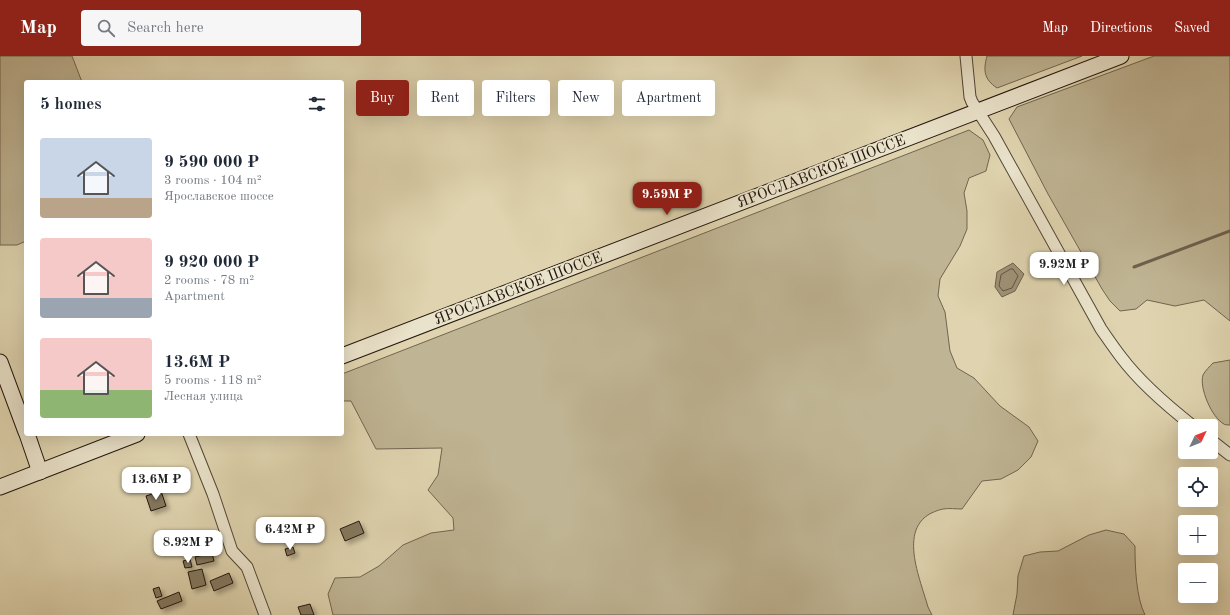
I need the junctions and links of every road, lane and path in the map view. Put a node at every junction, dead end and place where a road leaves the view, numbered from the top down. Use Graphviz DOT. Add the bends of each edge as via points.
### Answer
graph roads {
  1 [pos="966,56"];
  2 [pos="1121,56"];
  3 [pos="978,111"];
  4 [pos="344,355"];
  5 [pos="0,362"];
  6 [pos="4,384"];
  7 [pos="1184,419"];
  8 [pos="24,429"];
  9 [pos="27,436"];
  10 [pos="132,436"];
  11 [pos="190,436"];
  12 [pos="1218,446"];
  13 [pos="1230,455"];
  14 [pos="40,472"];
  15 [pos="0,487"];
  16 [pos="265,615"];
  1 -- 3 [label="street" via="970,97"];
  2 -- 3 [label="main road, ЯРОСЛАВСКОЕ ШОССЕ"];
  3 -- 4 [label="main road, ЯРОСЛАВСКОЕ ШОССЕ"];
  3 -- 7 [label="street" via="1101,329 1136,374"];
  5 -- 6 [label="main road"];
  6 -- 8 [label="main road"];
  9 -- 14 [label="main road"];
  10 -- 14 [label="main road"];
  11 -- 16 [label="street" via="232,551 247,567"];
  12 -- 13 [label="street"];
  14 -- 15 [label="main road"];
}
